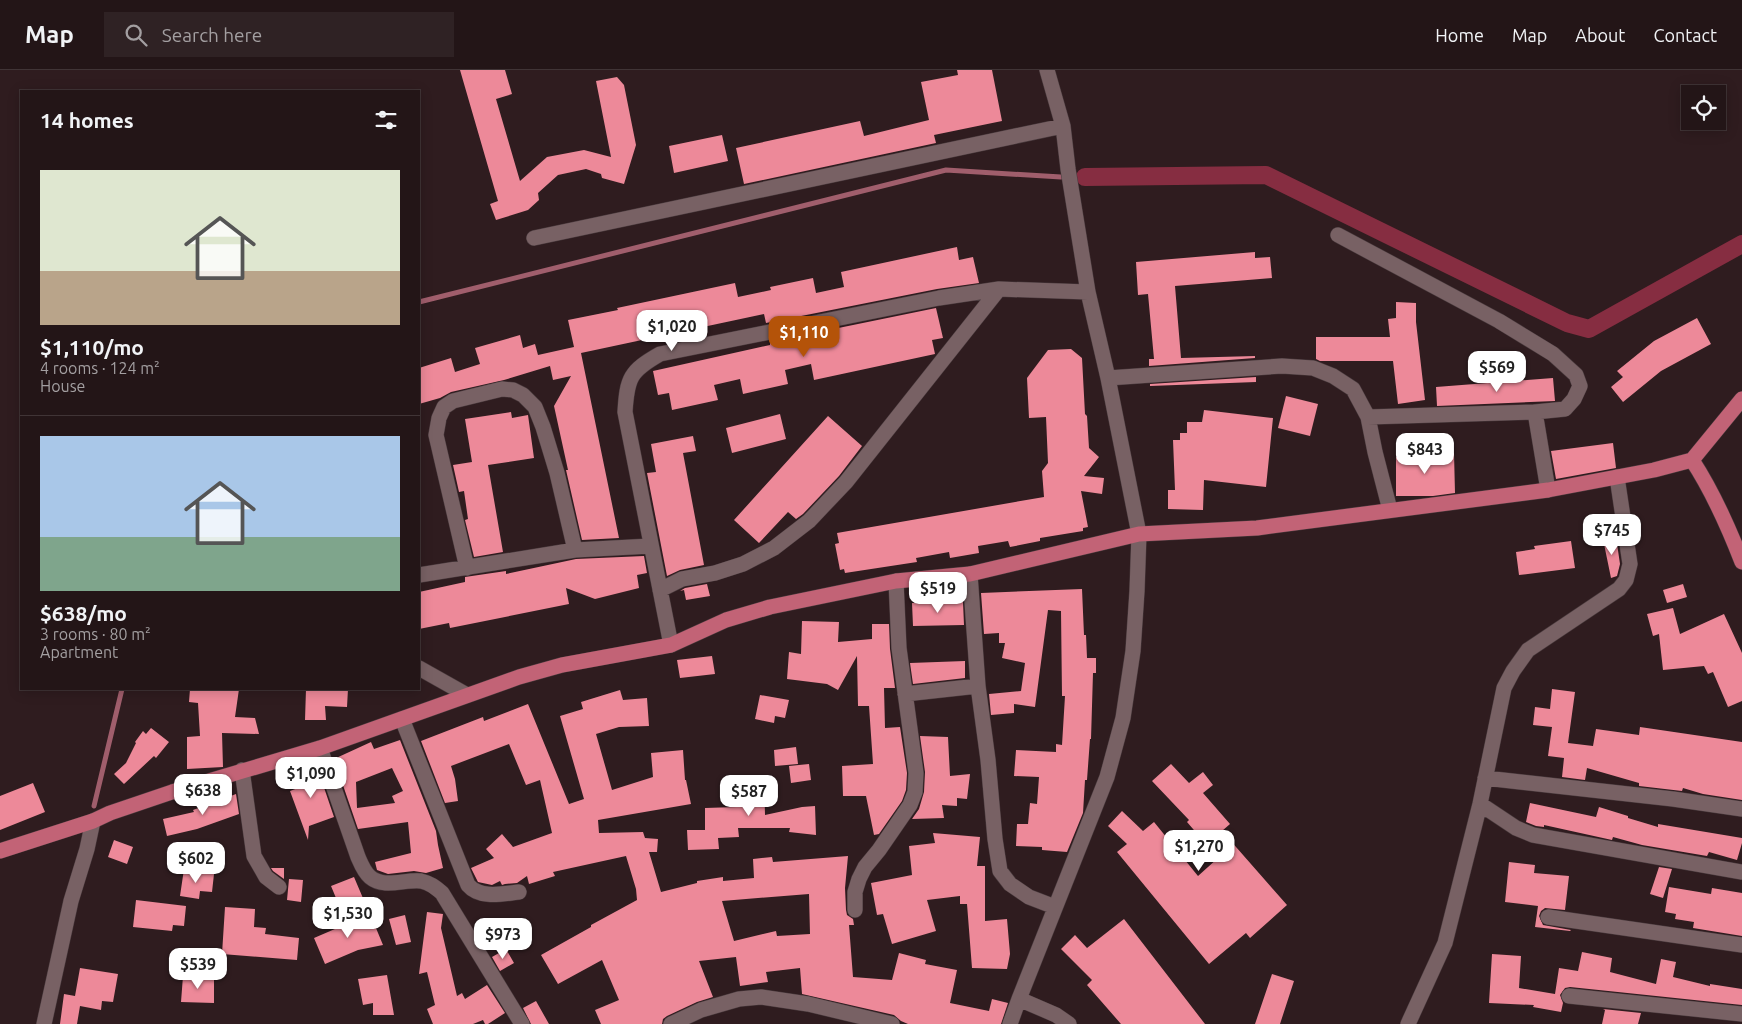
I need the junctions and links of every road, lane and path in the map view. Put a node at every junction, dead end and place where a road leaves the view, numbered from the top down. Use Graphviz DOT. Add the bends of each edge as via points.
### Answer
graph roads {
  1 [pos="1047,70"];
  2 [pos="1063,126"];
  3 [pos="1338,235"];
  4 [pos="534,238"];
  5 [pos="999,289"];
  6 [pos="1088,292"];
  7 [pos="1108,378"];
  8 [pos="1742,399"];
  9 [pos="1536,412"];
  10 [pos="1368,417"];
  11 [pos="1692,460"];
  12 [pos="1618,477"];
  13 [pos="1548,490"];
  14 [pos="1390,510"];
  15 [pos="1139,534"];
  16 [pos="651,546"];
  17 [pos="575,550"];
  18 [pos="1742,562"];
  19 [pos="467,568"];
  20 [pos="970,574"];
  21 [pos="420,575"];
  22 [pos="896,581"];
  23 [pos="660,590"];
  24 [pos="671,645"];
  25 [pos="420,669"];
  26 [pos="437,678"];
  27 [pos="420,681"];
  28 [pos="978,686"];
  29 [pos="905,694"];
  30 [pos="467,695"];
  31 [pos="402,719"];
  32 [pos="320,748"];
  33 [pos="242,770"];
  34 [pos="1485,778"];
  35 [pos="1480,804"];
  36 [pos="1742,809"];
  37 [pos="92,821"];
  38 [pos="0,851"];
  39 [pos="1742,872"];
  40 [pos="279,887"];
  41 [pos="519,892"];
  42 [pos="1055,907"];
  43 [pos="855,910"];
  44 [pos="1548,917"];
  45 [pos="1742,945"];
  46 [pos="1569,996"];
  47 [pos="1018,999"];
  48 [pos="1742,1014"];
  49 [pos="44,1024"];
  50 [pos="522,1024"];
  51 [pos="671,1024"];
  52 [pos="892,1024"];
  53 [pos="1010,1024"];
  54 [pos="1069,1024"];
  55 [pos="1408,1024"];
  1 -- 2 [label="street"];
  2 -- 4 [label="street"];
  2 -- 6 [label="street"];
  3 -- 9 [label="street" via="1499,321 1553,354 1576,375 1580,386 1565,409"];
  5 -- 6 [label="street"];
  5 -- 16 [label="street" via="660,354 644,363 626,388 625,412"];
  5 -- 23 [label="street" via="846,482 809,520 774,548 743,564 682,579"];
  6 -- 7 [label="street"];
  7 -- 10 [label="street" via="1282,366 1313,368 1353,389"];
  7 -- 15 [label="street"];
  8 -- 11 [label="main road"];
  9 -- 10 [label="street"];
  9 -- 13 [label="street"];
  10 -- 14 [label="street"];
  11 -- 12 [label="main road"];
  11 -- 18 [label="main road" via="1727,523"];
  12 -- 13 [label="main road"];
  12 -- 34 [label="street" via="1630,564 1626,580 1619,589 1528,650 1513,671 1504,688"];
  13 -- 14 [label="main road"];
  14 -- 15 [label="main road" via="1258,528"];
  15 -- 20 [label="main road"];
  15 -- 42 [label="street" via="1133,651 1123,718 1107,777"];
  16 -- 17 [label="street"];
  16 -- 23 [label="street"];
  17 -- 19 [label="street"];
  17 -- 19 [label="street" via="557,474 535,408 523,395 502,389 453,401 444,407 439,418 436,435"];
  19 -- 21 [label="street"];
  20 -- 22 [label="main road"];
  20 -- 28 [label="street"];
  22 -- 24 [label="main road" via="770,607 726,620"];
  22 -- 29 [label="street"];
  23 -- 24 [label="street"];
  24 -- 30 [label="main road" via="562,665"];
  25 -- 26 [label="street"];
  26 -- 27 [label="street"];
  26 -- 30 [label="street"];
  28 -- 29 [label="street"];
  28 -- 42 [label="street" via="1000,871 1010,884 1029,897"];
  29 -- 43 [label="street" via="916,773 915,792 910,805 862,873 855,892"];
  30 -- 31 [label="main road"];
  31 -- 32 [label="main road"];
  31 -- 41 [label="street" via="468,885 482,894"];
  32 -- 33 [label="main road"];
  32 -- 50 [label="street" via="365,872 378,882 422,882 433,885 442,893"];
  33 -- 37 [label="main road"];
  33 -- 40 [label="street" via="254,856 266,877"];
  34 -- 35 [label="street"];
  34 -- 36 [label="street"];
  35 -- 39 [label="street" via="1516,828 1533,835"];
  35 -- 55 [label="street" via="1445,943"];
  37 -- 38 [label="main road"];
  37 -- 49 [label="street"];
  42 -- 47 [label="street"];
  44 -- 45 [label="street"];
  46 -- 48 [label="street"];
  47 -- 53 [label="street"];
  47 -- 54 [label="street"];
  51 -- 52 [label="street" via="701,1010 739,999 761,997 808,1004"];
}
